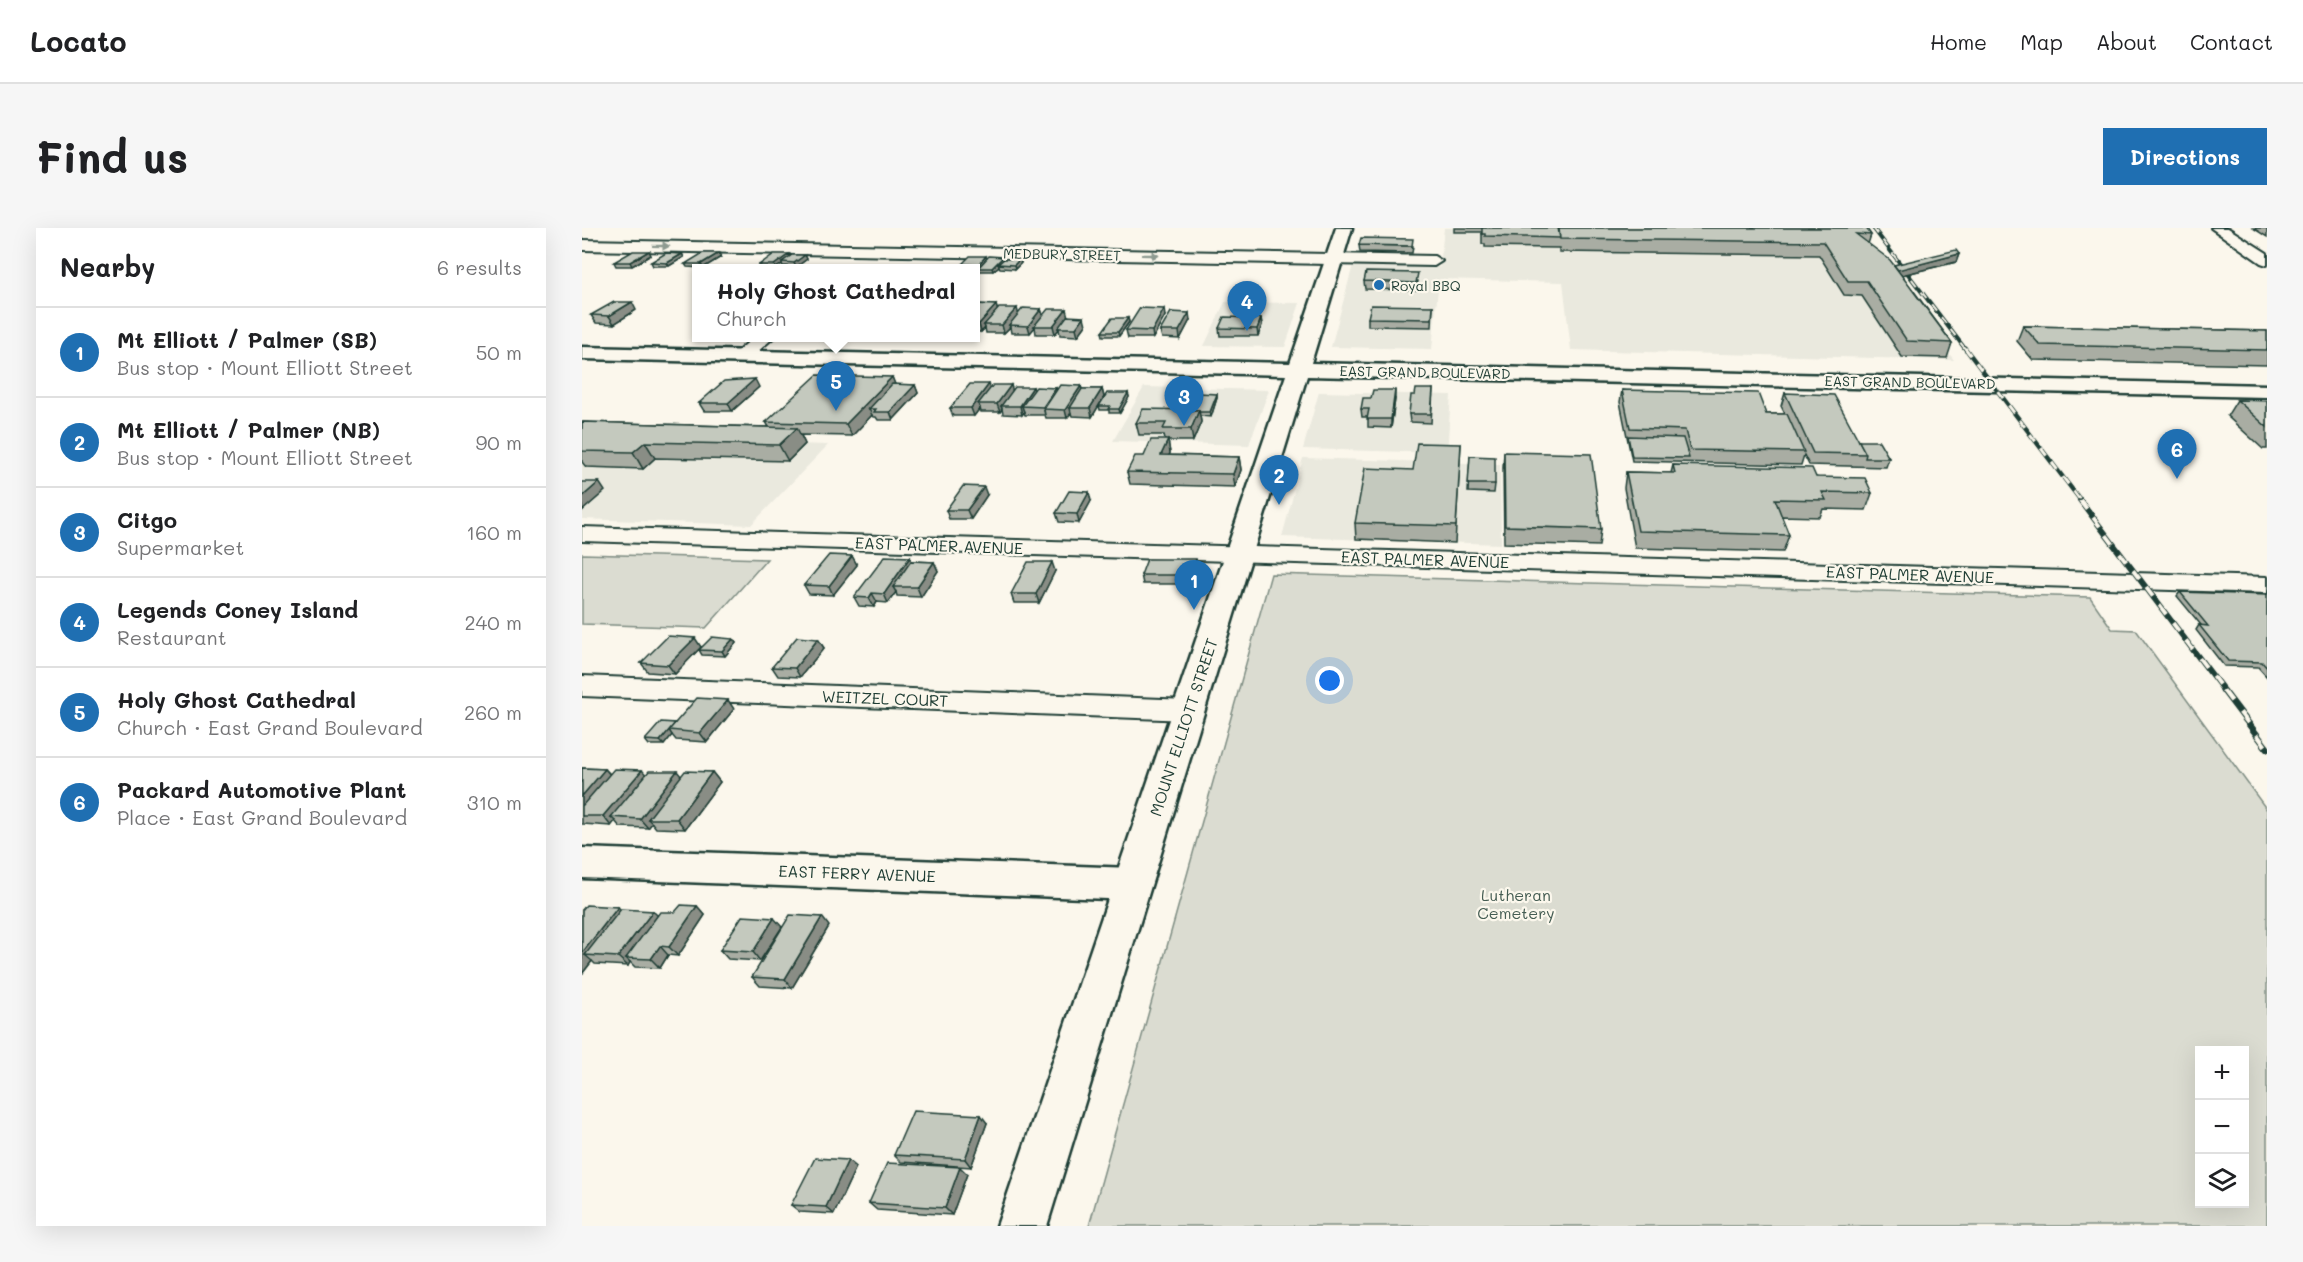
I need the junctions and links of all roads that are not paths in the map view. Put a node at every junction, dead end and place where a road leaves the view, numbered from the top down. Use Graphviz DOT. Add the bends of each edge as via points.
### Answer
graph roads {
  1 [pos="631,228"];
  2 [pos="1344,228"];
  3 [pos="2218,228"];
  4 [pos="890,235"];
  5 [pos="582,245"];
  6 [pos="600,245"];
  7 [pos="872,250"];
  8 [pos="582,255"];
  9 [pos="1334,259"];
  10 [pos="2267,260"];
  11 [pos="1434,261"];
  12 [pos="854,264"];
  13 [pos="759,342"];
  14 [pos="582,353"];
  15 [pos="740,357"];
  16 [pos="1299,369"];
  17 [pos="2267,391"];
  18 [pos="582,534"];
  19 [pos="1239,554"];
  20 [pos="2267,585"];
  21 [pos="582,686"];
  22 [pos="1188,710"];
  23 [pos="582,863"];
  24 [pos="1132,884"];
  25 [pos="1022,1226"];
  1 -- 6 [label="street"];
  2 -- 9 [label="main road, MOUNT ELLIOTT STREET"];
  3 -- 10 [label="street"];
  4 -- 7 [label="street"];
  5 -- 6 [label="street, MEDBURY STREET"];
  6 -- 7 [label="street, MEDBURY STREET, one-way"];
  6 -- 8 [label="street"];
  7 -- 9 [label="street, MEDBURY STREET, one-way"];
  7 -- 12 [label="street"];
  9 -- 11 [label="street, MEDBURY STREET"];
  9 -- 16 [label="main road, MOUNT ELLIOTT STREET"];
  13 -- 15 [label="street"];
  14 -- 15 [label="main road, EAST GRAND BOULEVARD"];
  15 -- 16 [label="main road, EAST GRAND BOULEVARD"];
  16 -- 17 [label="main road, EAST GRAND BOULEVARD"];
  16 -- 19 [label="main road, MOUNT ELLIOTT STREET"];
  18 -- 19 [label="street, EAST PALMER AVENUE"];
  19 -- 20 [label="street, EAST PALMER AVENUE"];
  19 -- 22 [label="main road, MOUNT ELLIOTT STREET"];
  21 -- 22 [label="street, WEITZEL COURT"];
  22 -- 24 [label="main road, MOUNT ELLIOTT STREET"];
  23 -- 24 [label="main road, EAST FERRY AVENUE"];
  24 -- 25 [label="main road, MOUNT ELLIOTT STREET"];
}
